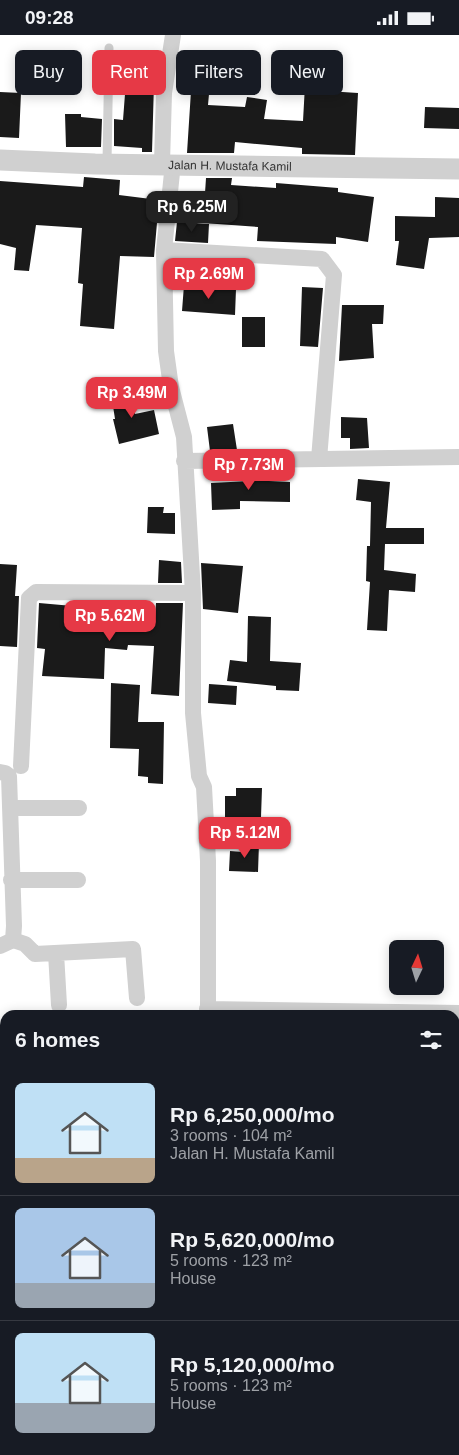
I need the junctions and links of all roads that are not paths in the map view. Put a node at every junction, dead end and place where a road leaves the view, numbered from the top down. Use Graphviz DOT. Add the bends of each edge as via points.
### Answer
graph roads {
  1 [pos="173,35"];
  2 [pos="109,48"];
  3 [pos="0,160"];
  4 [pos="107,163"];
  5 [pos="168,163"];
  6 [pos="459,169"];
  7 [pos="164,251"];
  8 [pos="459,457"];
  9 [pos="319,459"];
  10 [pos="184,461"];
  11 [pos="193,593"];
  12 [pos="21,766"];
  13 [pos="0,772"];
  14 [pos="10,808"];
  15 [pos="79,808"];
  16 [pos="11,880"];
  17 [pos="78,880"];
  18 [pos="6,943"];
  19 [pos="56,953"];
  20 [pos="137,998"];
  21 [pos="59,1005"];
  22 [pos="207,1010"];
  1 -- 5 [label="street" via="164,93"];
  2 -- 4 [label="lane"];
  3 -- 4 [label="street, Jalan H. Mustafa Kamil"];
  4 -- 5 [label="street, Jalan H. Mustafa Kamil"];
  5 -- 6 [label="street, Jalan H. Mustafa Kamil"];
  5 -- 7 [label="street"];
  7 -- 9 [label="street" via="322,259 330,266 334,275"];
  7 -- 10 [label="street" via="166,351 184,437"];
  8 -- 9 [label="street"];
  9 -- 10 [label="street"];
  10 -- 11 [label="street"];
  11 -- 12 [label="street" via="36,592 29,598"];
  11 -- 22 [label="street" via="193,713 199,776 204,787 208,861"];
  13 -- 14 [label="street" via="9,776"];
  14 -- 15 [label="street"];
  14 -- 16 [label="street"];
  16 -- 17 [label="street"];
  16 -- 18 [label="street"];
  18 -- 19 [label="street" via="25,944 36,954"];
  19 -- 20 [label="street" via="133,949"];
  19 -- 21 [label="street"];
}
